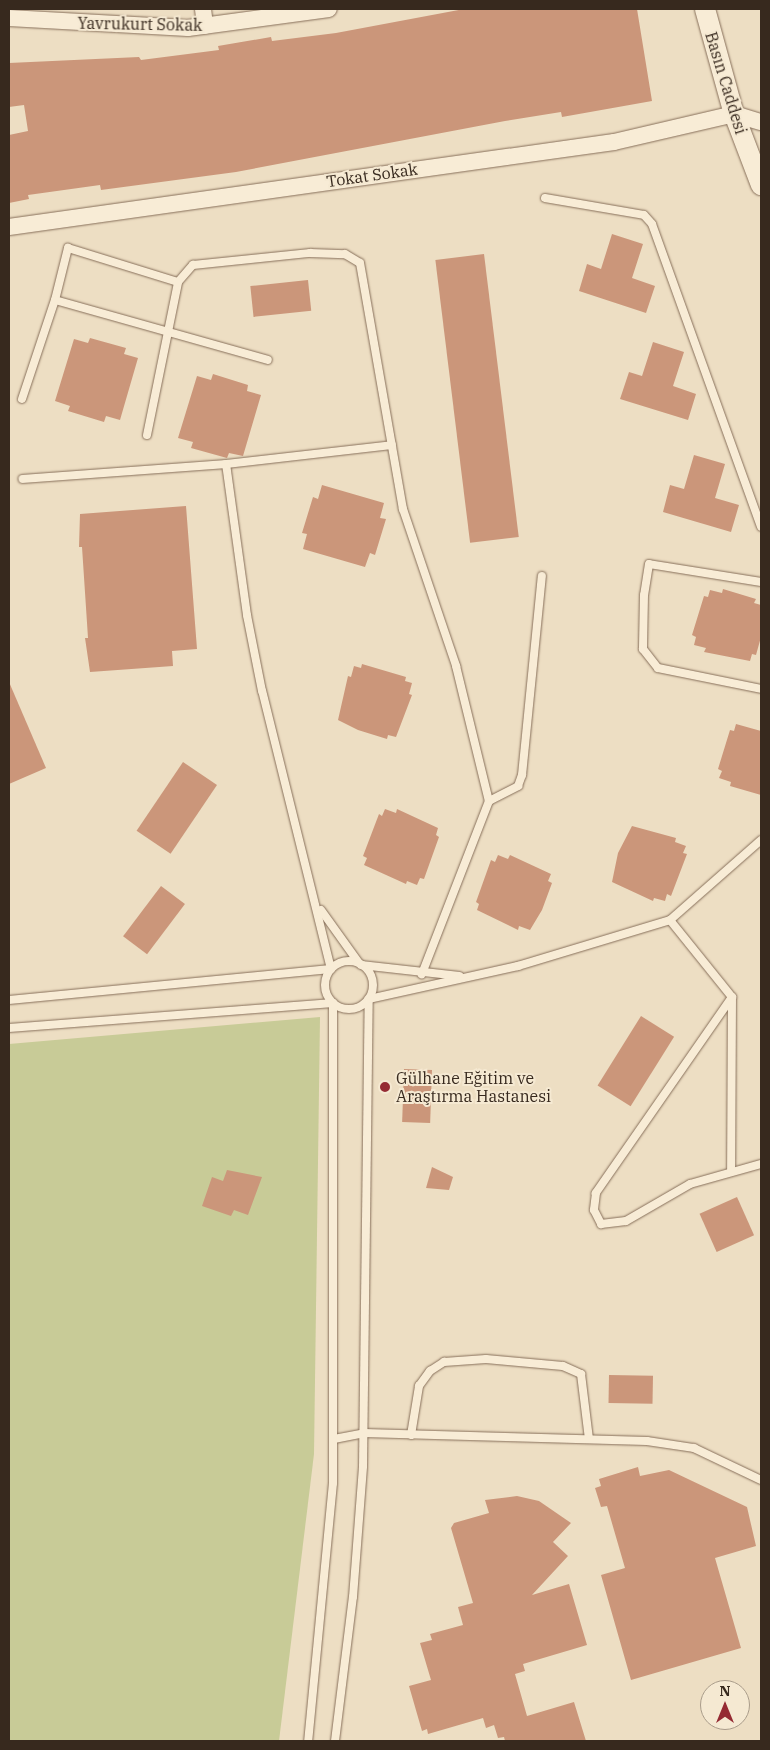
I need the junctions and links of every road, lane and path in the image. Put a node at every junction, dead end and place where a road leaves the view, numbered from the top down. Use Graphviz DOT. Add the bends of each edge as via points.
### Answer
graph roads {
  1 [pos="202,9"];
  2 [pos="329,9"];
  3 [pos="705,9"];
  4 [pos="9,18"];
  5 [pos="205,26"];
  6 [pos="734,114"];
  7 [pos="761,122"];
  8 [pos="761,185"];
  9 [pos="545,198"];
  10 [pos="9,227"];
  11 [pos="178,282"];
  12 [pos="56,300"];
  13 [pos="168,330"];
  14 [pos="268,360"];
  15 [pos="22,399"];
  16 [pos="147,435"];
  17 [pos="392,445"];
  18 [pos="226,464"];
  19 [pos="23,479"];
  20 [pos="761,527"];
  21 [pos="542,576"];
  22 [pos="761,582"];
  23 [pos="761,688"];
  24 [pos="489,801"];
  25 [pos="761,840"];
  26 [pos="318,906"];
  27 [pos="670,920"];
  28 [pos="360,964"];
  29 [pos="331,969"];
  30 [pos="422,974"];
  31 [pos="468,977"];
  32 [pos="732,997"];
  33 [pos="369,998"];
  34 [pos="9,1000"];
  35 [pos="333,1003"];
  36 [pos="9,1028"];
  37 [pos="761,1164"];
  38 [pos="731,1170"];
  39 [pos="364,1433"];
  40 [pos="411,1434"];
  41 [pos="334,1439"];
  42 [pos="589,1439"];
  43 [pos="761,1480"];
  44 [pos="308,1741"];
  45 [pos="335,1741"];
  1 -- 5 [label="street"];
  2 -- 5 [label="street, Yavrukurt Sokak"];
  3 -- 6 [label="street, Basın Caddesi"];
  4 -- 5 [label="street, Yavrukurt Sokak" via="188,28"];
  6 -- 7 [label="street"];
  6 -- 8 [label="street, Basın Caddesi"];
  6 -- 10 [label="street, Tokat Sokak" via="614,142"];
  9 -- 20 [label="lane" via="644,215 652,224"];
  11 -- 12 [label="lane" via="68,248"];
  11 -- 13 [label="lane"];
  11 -- 17 [label="lane" via="193,265 310,252 346,254 360,263"];
  12 -- 13 [label="lane"];
  12 -- 15 [label="lane"];
  13 -- 14 [label="lane"];
  13 -- 16 [label="lane"];
  17 -- 18 [label="lane"];
  17 -- 24 [label="lane" via="403,508 456,666"];
  18 -- 19 [label="lane"];
  18 -- 26 [label="lane" via="247,615 262,691"];
  21 -- 24 [label="lane" via="522,775 518,786"];
  22 -- 23 [label="lane" via="649,564 644,595 643,649 658,668"];
  24 -- 30 [label="lane"];
  25 -- 27 [label="lane"];
  26 -- 28 [label="lane"];
  26 -- 29 [label="lane"];
  27 -- 31 [label="lane"];
  27 -- 32 [label="lane"];
  28 -- 29 [label="lane" via="344,961"];
  28 -- 30 [label="lane"];
  28 -- 33 [label="lane" via="373,983"];
  29 -- 34 [label="lane"];
  29 -- 35 [label="lane" via="325,990"];
  30 -- 31 [label="lane"];
  31 -- 33 [label="lane"];
  32 -- 38 [label="lane"];
  32 -- 38 [label="lane" via="596,1193 594,1210 601,1224 626,1221 690,1184"];
  33 -- 35 [label="lane" via="356,1008"];
  33 -- 39 [label="lane"];
  35 -- 36 [label="lane"];
  35 -- 41 [label="lane"];
  37 -- 38 [label="lane"];
  39 -- 40 [label="lane"];
  39 -- 41 [label="lane"];
  39 -- 45 [label="lane" via="353,1597"];
  40 -- 42 [label="lane"];
  40 -- 42 [label="lane" via="419,1386 430,1371 444,1362 486,1360 563,1366 581,1374"];
  41 -- 44 [label="lane"];
  42 -- 43 [label="lane" via="647,1441 694,1448"];
}
